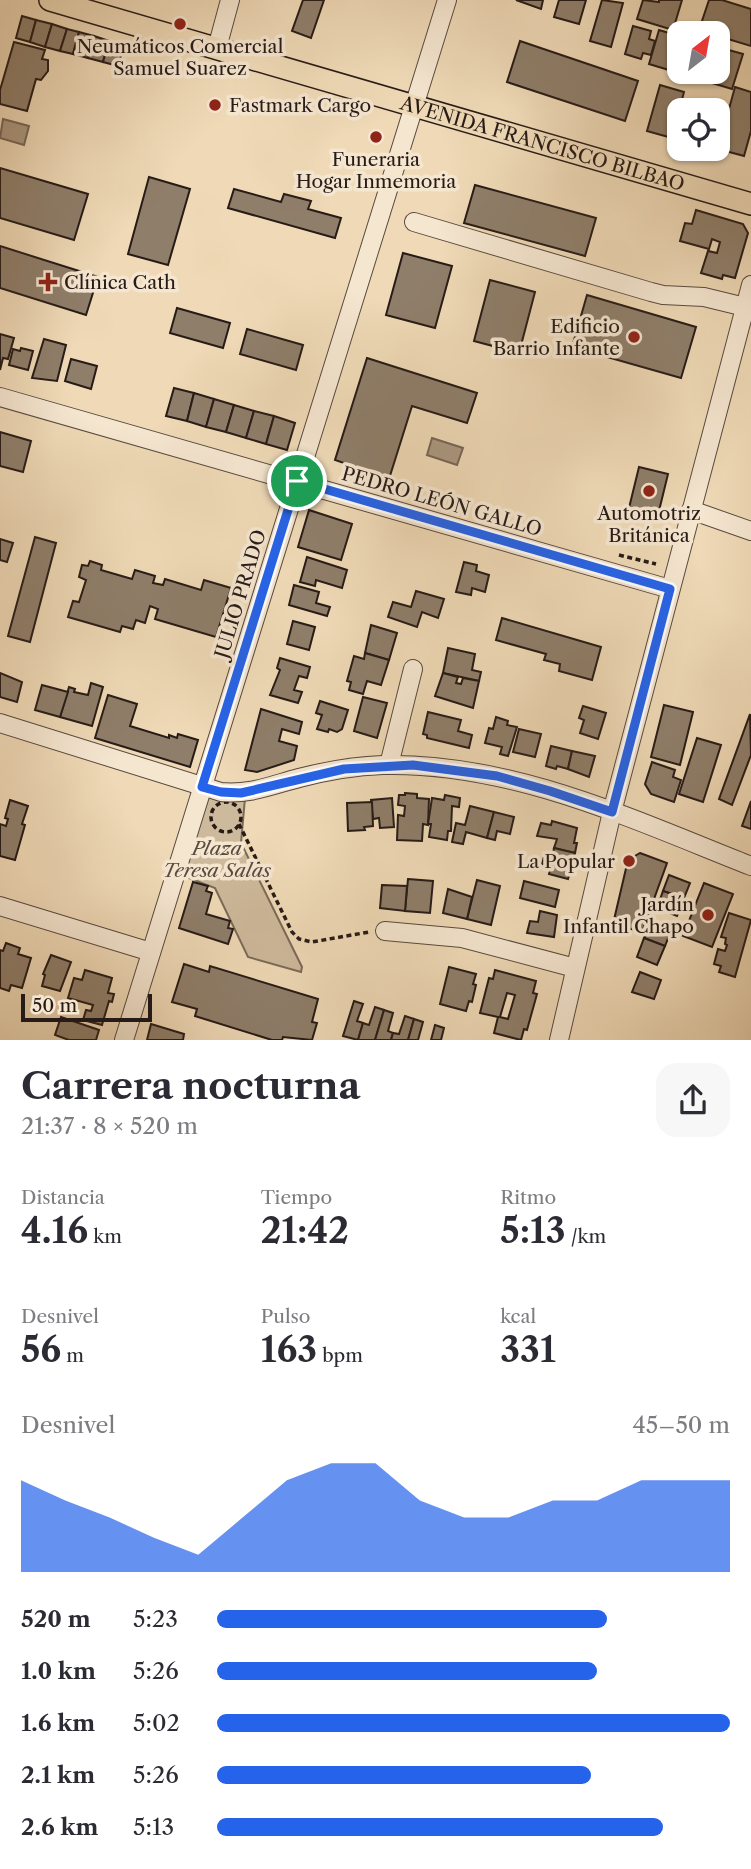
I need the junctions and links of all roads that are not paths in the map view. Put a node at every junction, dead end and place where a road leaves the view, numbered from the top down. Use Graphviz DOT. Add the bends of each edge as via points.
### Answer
graph roads {
  1 [pos="50,0"];
  2 [pos="230,0"];
  3 [pos="447,0"];
  4 [pos="217,48"];
  5 [pos="414,106"];
  6 [pos="751,204"];
  7 [pos="414,222"];
  8 [pos="751,285"];
  9 [pos="745,307"];
  10 [pos="0,397"];
  11 [pos="297,481"];
  12 [pos="691,510"];
  13 [pos="751,531"];
  14 [pos="670,589"];
  15 [pos="413,669"];
  16 [pos="0,723"];
  17 [pos="389,765"];
  18 [pos="202,787"];
  19 [pos="612,812"];
  20 [pos="751,866"];
  21 [pos="0,906"];
  22 [pos="385,931"];
  23 [pos="151,951"];
  24 [pos="575,968"];
  25 [pos="124,1040"];
  26 [pos="559,1040"];
  1 -- 4 [label="main road, AVENIDA FRANCISCO BILBAO"];
  2 -- 4 [label="street"];
  3 -- 5 [label="street, JULIO PRADO"];
  4 -- 5 [label="main road, AVENIDA FRANCISCO BILBAO"];
  5 -- 6 [label="main road, AVENIDA FRANCISCO BILBAO"];
  5 -- 11 [label="street, JULIO PRADO"];
  7 -- 9 [label="street" via="663,295 704,297"];
  8 -- 9 [label="street"];
  9 -- 12 [label="street"];
  10 -- 11 [label="street, PEDRO LEÓN GALLO"];
  11 -- 14 [label="street, PEDRO LEÓN GALLO"];
  11 -- 18 [label="street, JULIO PRADO"];
  12 -- 13 [label="street"];
  12 -- 14 [label="street"];
  14 -- 19 [label="street"];
  15 -- 17 [label="street"];
  16 -- 18 [label="street"];
  17 -- 18 [label="street" via="344,769 241,793"];
  17 -- 19 [label="street" via="497,776"];
  18 -- 23 [label="street, JULIO PRADO"];
  19 -- 20 [label="street"];
  19 -- 24 [label="street"];
  21 -- 23 [label="street"];
  22 -- 24 [label="street" via="461,938"];
  23 -- 25 [label="street, JULIO PRADO"];
  24 -- 26 [label="street"];
}
